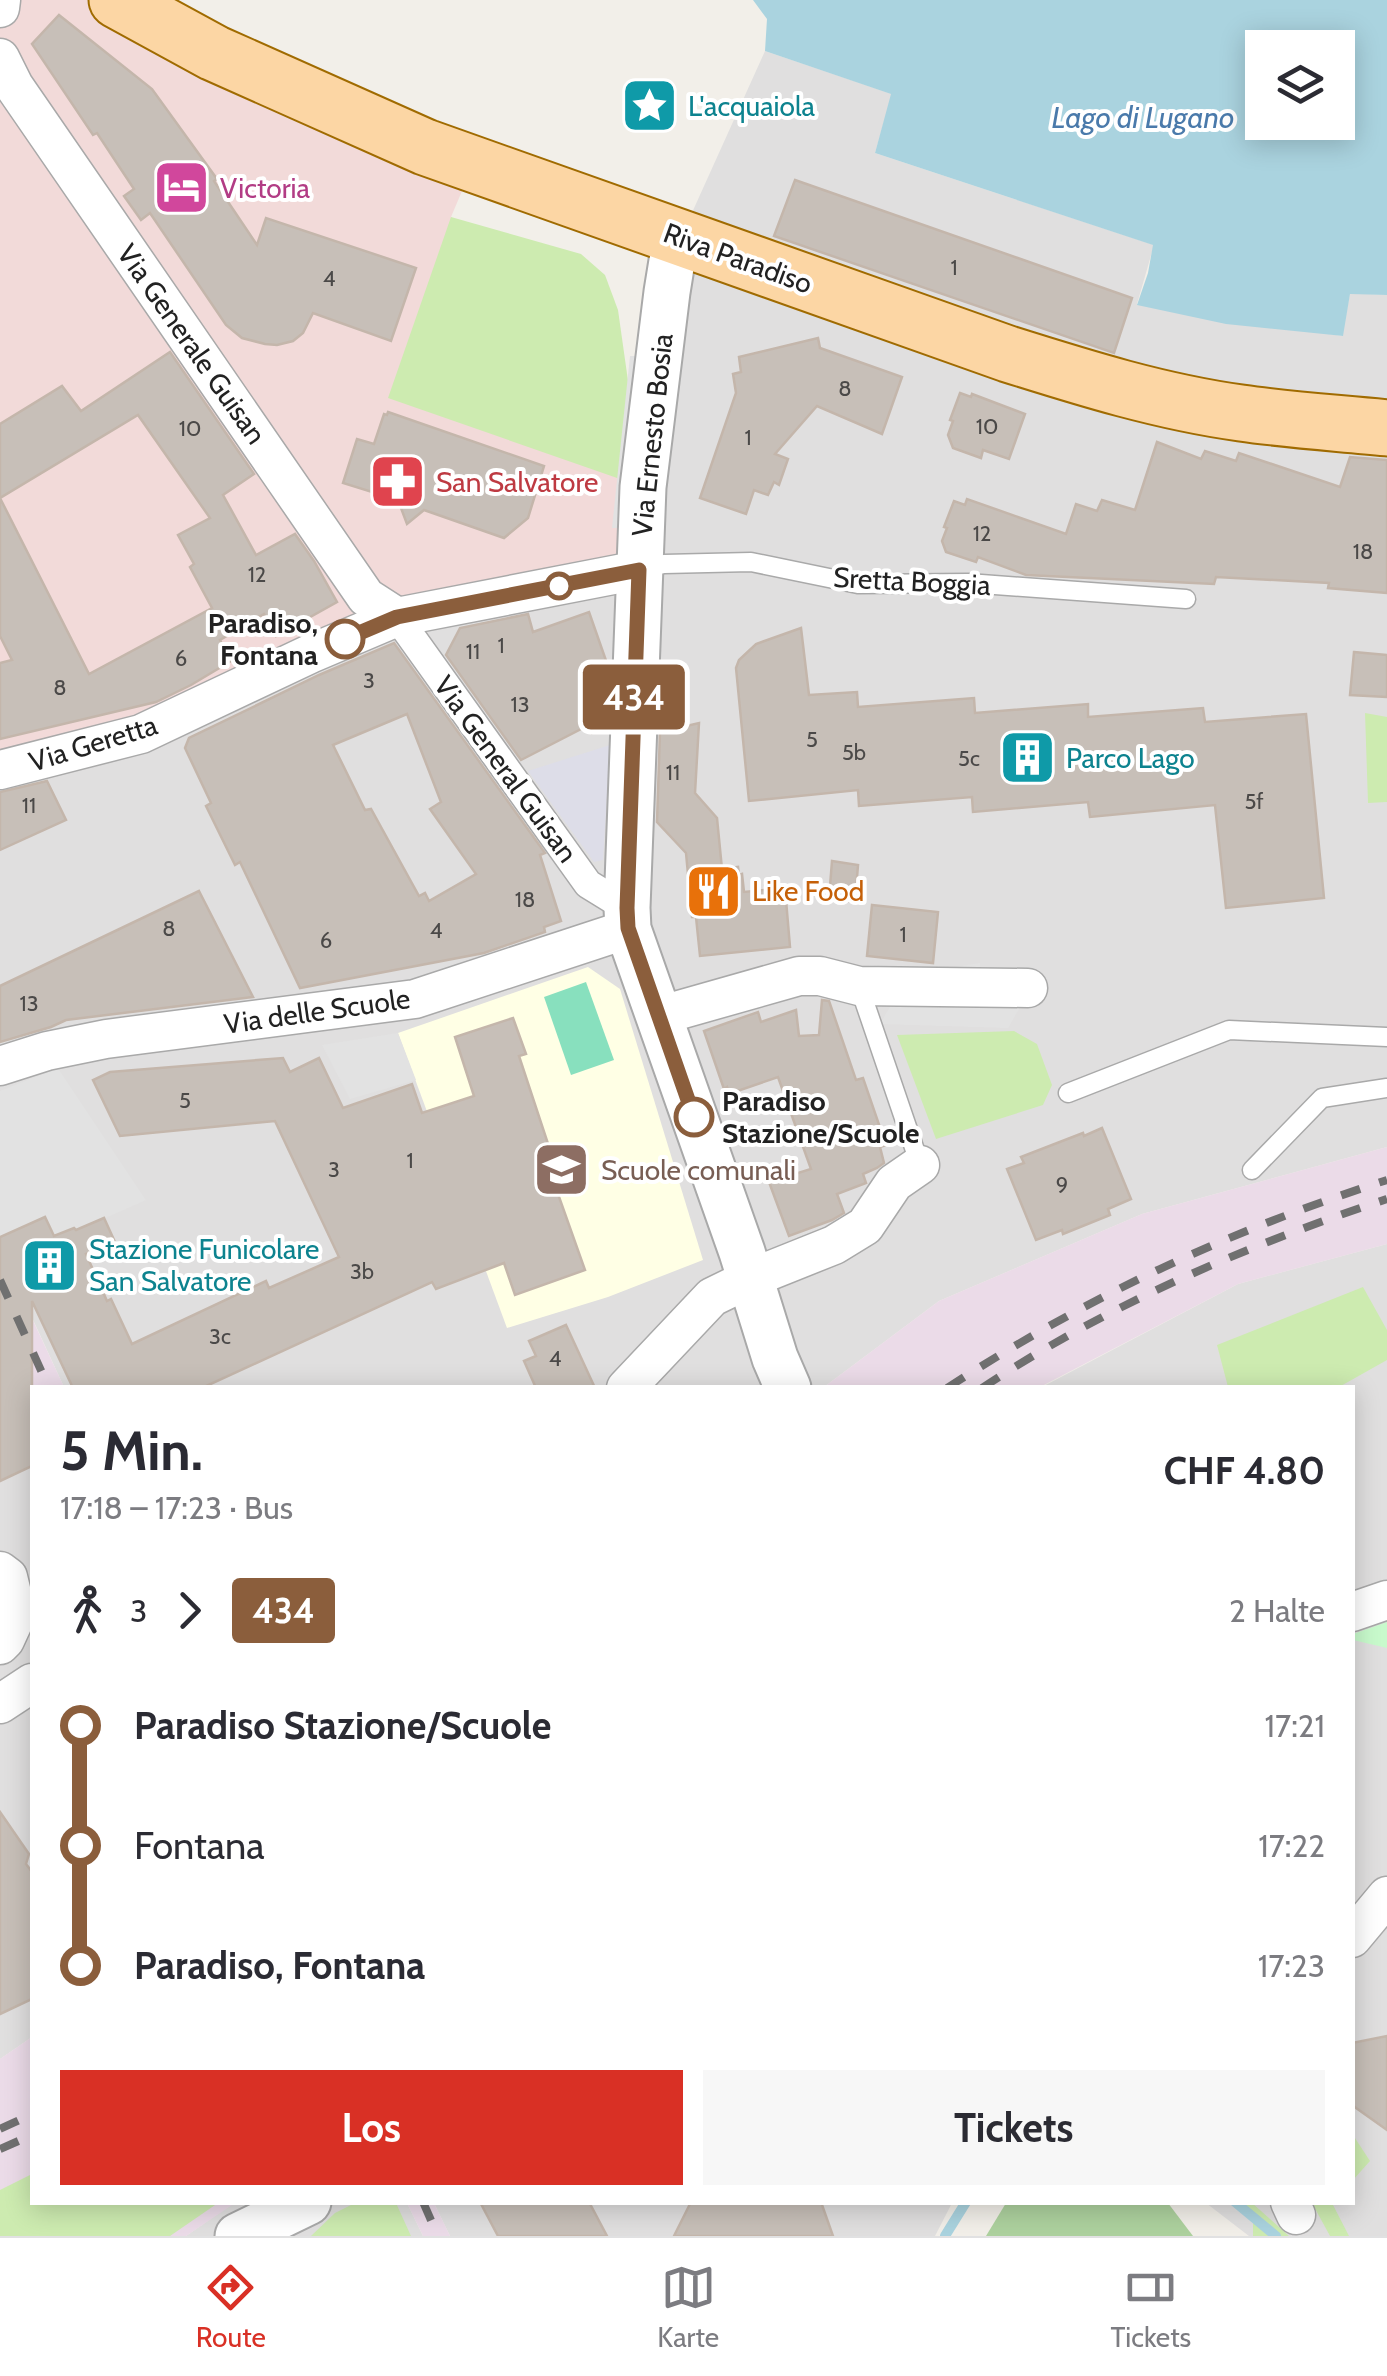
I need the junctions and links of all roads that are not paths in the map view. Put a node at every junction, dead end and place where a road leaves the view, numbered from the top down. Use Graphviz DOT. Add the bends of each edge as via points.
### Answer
graph roads {
  1 [pos="1,0"];
  2 [pos="118,0"];
  3 [pos="0,8"];
  4 [pos="1,63"];
  5 [pos="681,237"];
  6 [pos="1387,428"];
  7 [pos="639,570"];
  8 [pos="1186,600"];
  9 [pos="397,617"];
  10 [pos="0,770"];
  11 [pos="628,918"];
  12 [pos="859,986"];
  13 [pos="1028,988"];
  14 [pos="658,1016"];
  15 [pos="1387,1036"];
  16 [pos="0,1066"];
  17 [pos="1387,1088"];
  18 [pos="1068,1093"];
  19 [pos="920,1166"];
  20 [pos="1252,1170"];
  21 [pos="749,1279"];
  22 [pos="629,1385"];
  23 [pos="787,1385"];
  24 [pos="0,1571"];
  25 [pos="1387,1600"];
  26 [pos="1355,1611"];
  27 [pos="0,1645"];
  28 [pos="30,1684"];
  29 [pos="0,1704"];
  30 [pos="1387,1896"];
  31 [pos="1355,1934"];
  32 [pos="302,2205"];
  33 [pos="238,2236"];
  1 -- 3 [label="street"];
  2 -- 5 [label="main road, Riva Paradiso" via="214,53 425,146"];
  4 -- 9 [label="street, Via Generale Guisan" via="366,597"];
  5 -- 6 [label="main road, Riva Paradiso" via="1091,380 1240,413"];
  5 -- 7 [label="street, Via Ernesto Bosia" via="666,292"];
  7 -- 8 [label="lane, Sretta Boggia" via="751,562 858,584 968,584"];
  7 -- 9 [label="street, Via Geretta"];
  7 -- 11 [label="street, Via Ernesto Bosia"];
  9 -- 10 [label="street, Via Geretta" via="141,734"];
  9 -- 11 [label="street, Via General Guisan" via="588,884"];
  11 -- 14 [label="street, Via Ernesto Bosia"];
  11 -- 16 [label="street, Via delle Scuole" via="415,1000 106,1039"];
  12 -- 13 [label="street"];
  12 -- 14 [label="street" via="799,976"];
  12 -- 19 [label="lane"];
  14 -- 21 [label="street, Via Ernesto Bosia"];
  15 -- 18 [label="lane" via="1229,1030"];
  17 -- 20 [label="lane" via="1322,1098"];
  19 -- 21 [label="street" via="894,1183 865,1226"];
  21 -- 22 [label="street" via="712,1297"];
  21 -- 23 [label="street, Via Ernesto Bosia"];
  24 -- 27 [label="street" via="8,1577 17,1614"];
  25 -- 26 [label="street"];
  28 -- 29 [label="street"];
  30 -- 31 [label="street"];
  32 -- 33 [label="street"];
}
